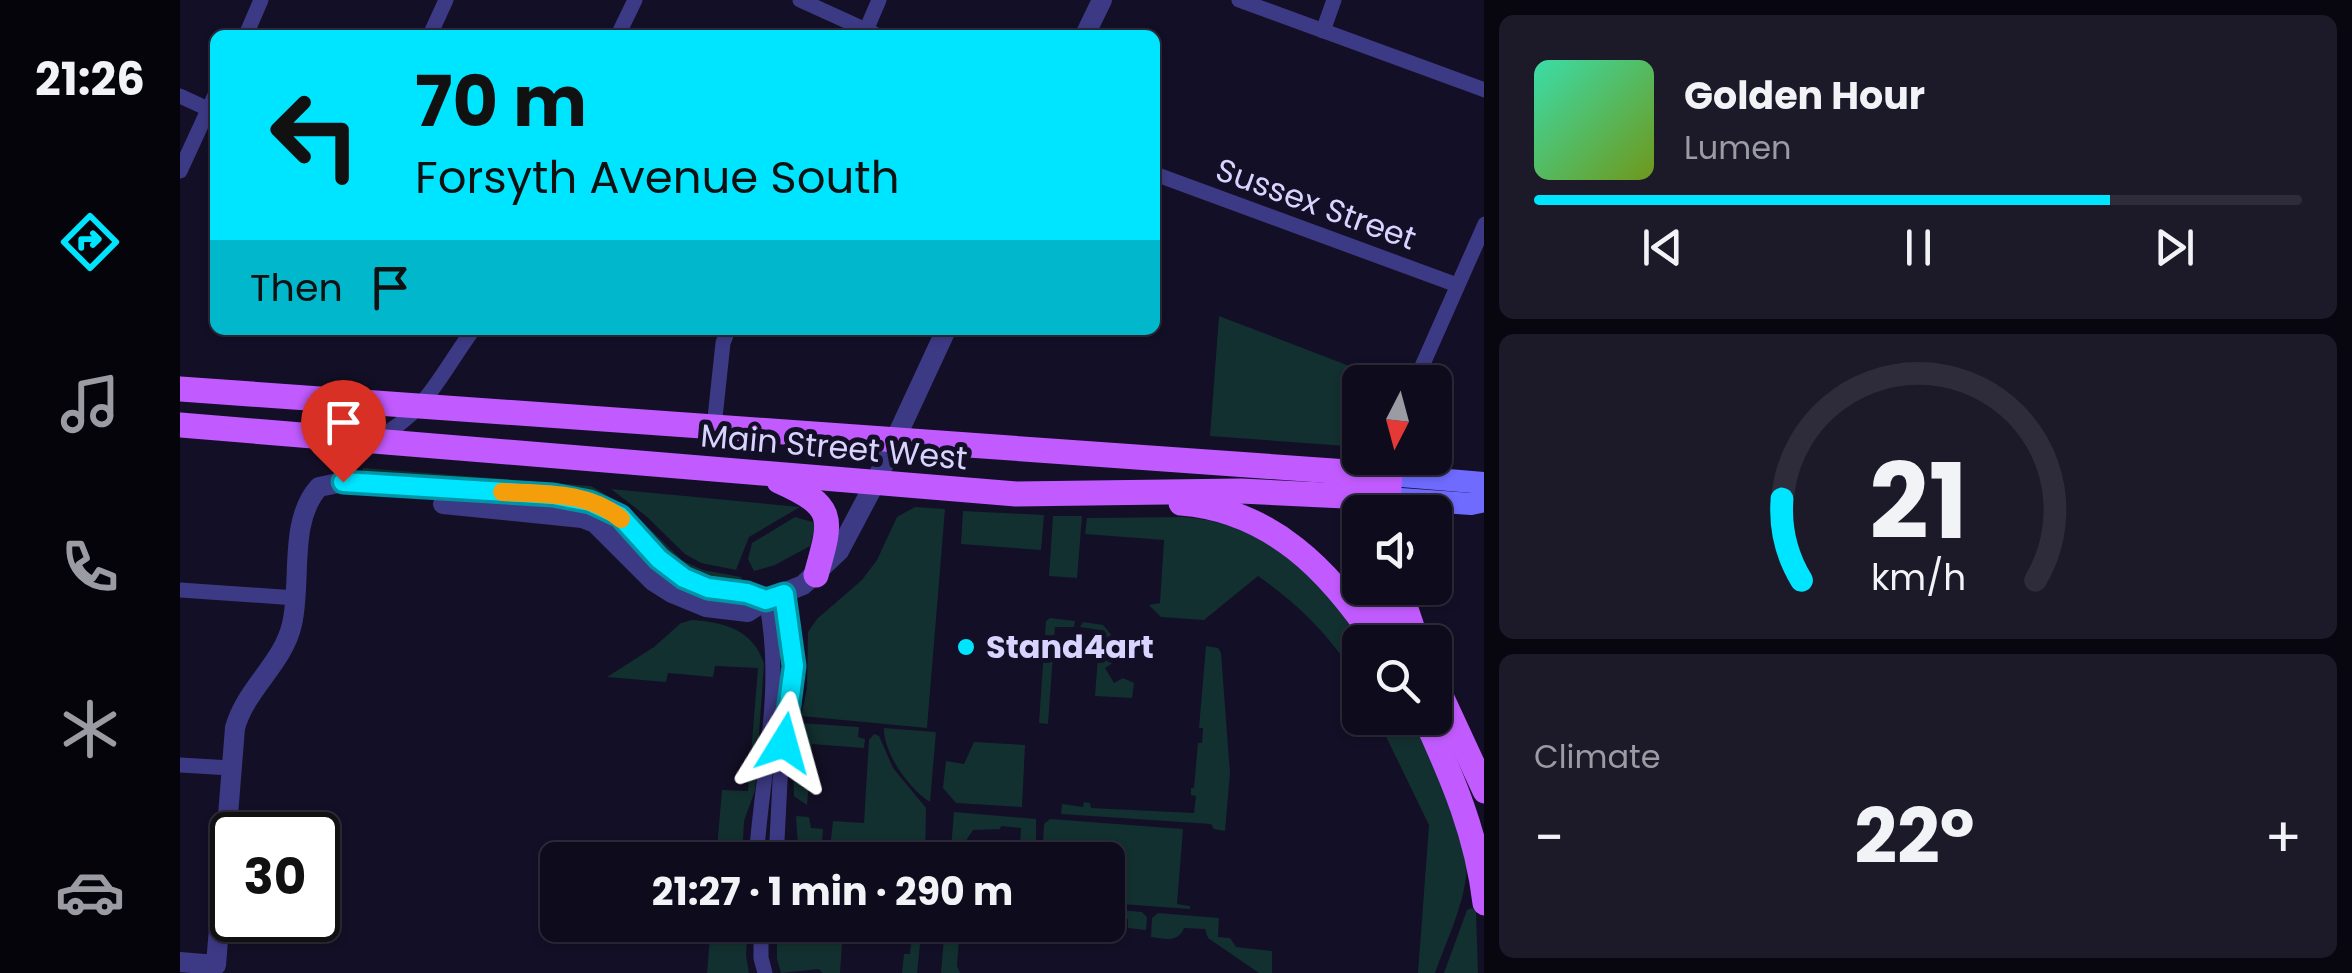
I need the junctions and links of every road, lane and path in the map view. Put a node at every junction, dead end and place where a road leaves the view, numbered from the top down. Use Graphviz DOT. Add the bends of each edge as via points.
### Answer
graph roads {
  1 [pos="261,0"];
  2 [pos="446,0"];
  3 [pos="634,0"];
  4 [pos="800,0"];
  5 [pos="880,0"];
  6 [pos="1102,0"];
  7 [pos="1238,0"];
  8 [pos="1334,0"];
  9 [pos="248,30"];
  10 [pos="432,30"];
  11 [pos="620,30"];
  12 [pos="863,30"];
  13 [pos="870,30"];
  14 [pos="1088,30"];
  15 [pos="1322,31"];
  16 [pos="1484,90"];
  17 [pos="180,96"];
  18 [pos="210,102"];
  19 [pos="210,104"];
  20 [pos="180,171"];
  21 [pos="1160,176"];
  22 [pos="1484,224"];
  23 [pos="1457,286"];
  24 [pos="470,335"];
  25 [pos="726,335"];
  26 [pos="944,335"];
  27 [pos="1422,365"];
  28 [pos="180,389"];
  29 [pos="423,404"];
  30 [pos="180,426"];
  31 [pos="714,427"];
  32 [pos="895,440"];
  33 [pos="370,442"];
  34 [pos="766,474"];
  35 [pos="875,483"];
  36 [pos="1484,483"];
  37 [pos="1378,485"];
  38 [pos="1042,494"];
  39 [pos="1478,502"];
  40 [pos="1452,513"];
  41 [pos="816,575"];
  42 [pos="180,590"];
  43 [pos="775,597"];
  44 [pos="296,598"];
  45 [pos="1365,625"];
  46 [pos="1452,720"];
  47 [pos="1433,735"];
  48 [pos="180,765"];
  49 [pos="231,768"];
  50 [pos="1484,791"];
  51 [pos="758,842"];
  52 [pos="777,842"];
  53 [pos="1484,903"];
  54 [pos="761,942"];
  55 [pos="180,962"];
  56 [pos="216,969"];
  57 [pos="765,973"];
  1 -- 9 [label="street"];
  2 -- 10 [label="street"];
  3 -- 11 [label="street"];
  4 -- 12 [label="street"];
  5 -- 13 [label="street"];
  6 -- 14 [label="street"];
  7 -- 15 [label="street"];
  8 -- 15 [label="street"];
  15 -- 16 [label="street"];
  17 -- 18 [label="street"];
  19 -- 20 [label="street"];
  21 -- 23 [label="street, Sussex Street"];
  22 -- 23 [label="street"];
  23 -- 27 [label="street"];
  24 -- 29 [label="street"];
  25 -- 31 [label="street"];
  26 -- 32 [label="street"];
  28 -- 29 [label="main road, Main Street West"];
  29 -- 31 [label="main road, Main Street West"];
  29 -- 33 [label="street"];
  30 -- 33 [label="main road, Main Street West"];
  31 -- 32 [label="main road, Main Street West"];
  32 -- 35 [label="street"];
  32 -- 37 [label="main road, Main Street West"];
  33 -- 34 [label="main road, Main Street West"];
  34 -- 35 [label="main road, Main Street West"];
  34 -- 41 [label="main road" via="823,509 828,526"];
  35 -- 38 [label="main road, Main Street West"];
  35 -- 41 [label="street" via="840,551"];
  36 -- 37 [label="main road, Main Street West"];
  37 -- 38 [label="main road, Main Street West"];
  37 -- 39 [label="main road, Main Street West"];
  38 -- 45 [label="main road" via="1200,505 1253,522 1324,572"];
  39 -- 40 [label="main road"];
  41 -- 43 [label="street"];
  42 -- 44 [label="street"];
  43 -- 44 [label="street" via="684,578 620,516 583,500 343,482 325,484 310,498"];
  43 -- 51 [label="street"];
  43 -- 52 [label="street" via="794,666"];
  44 -- 49 [label="street" via="285,643 241,709"];
  46 -- 50 [label="main road"];
  47 -- 53 [label="main road" via="1462,801"];
  48 -- 49 [label="street"];
  49 -- 56 [label="street"];
  54 -- 57 [label="street"];
  55 -- 56 [label="street"];
}
